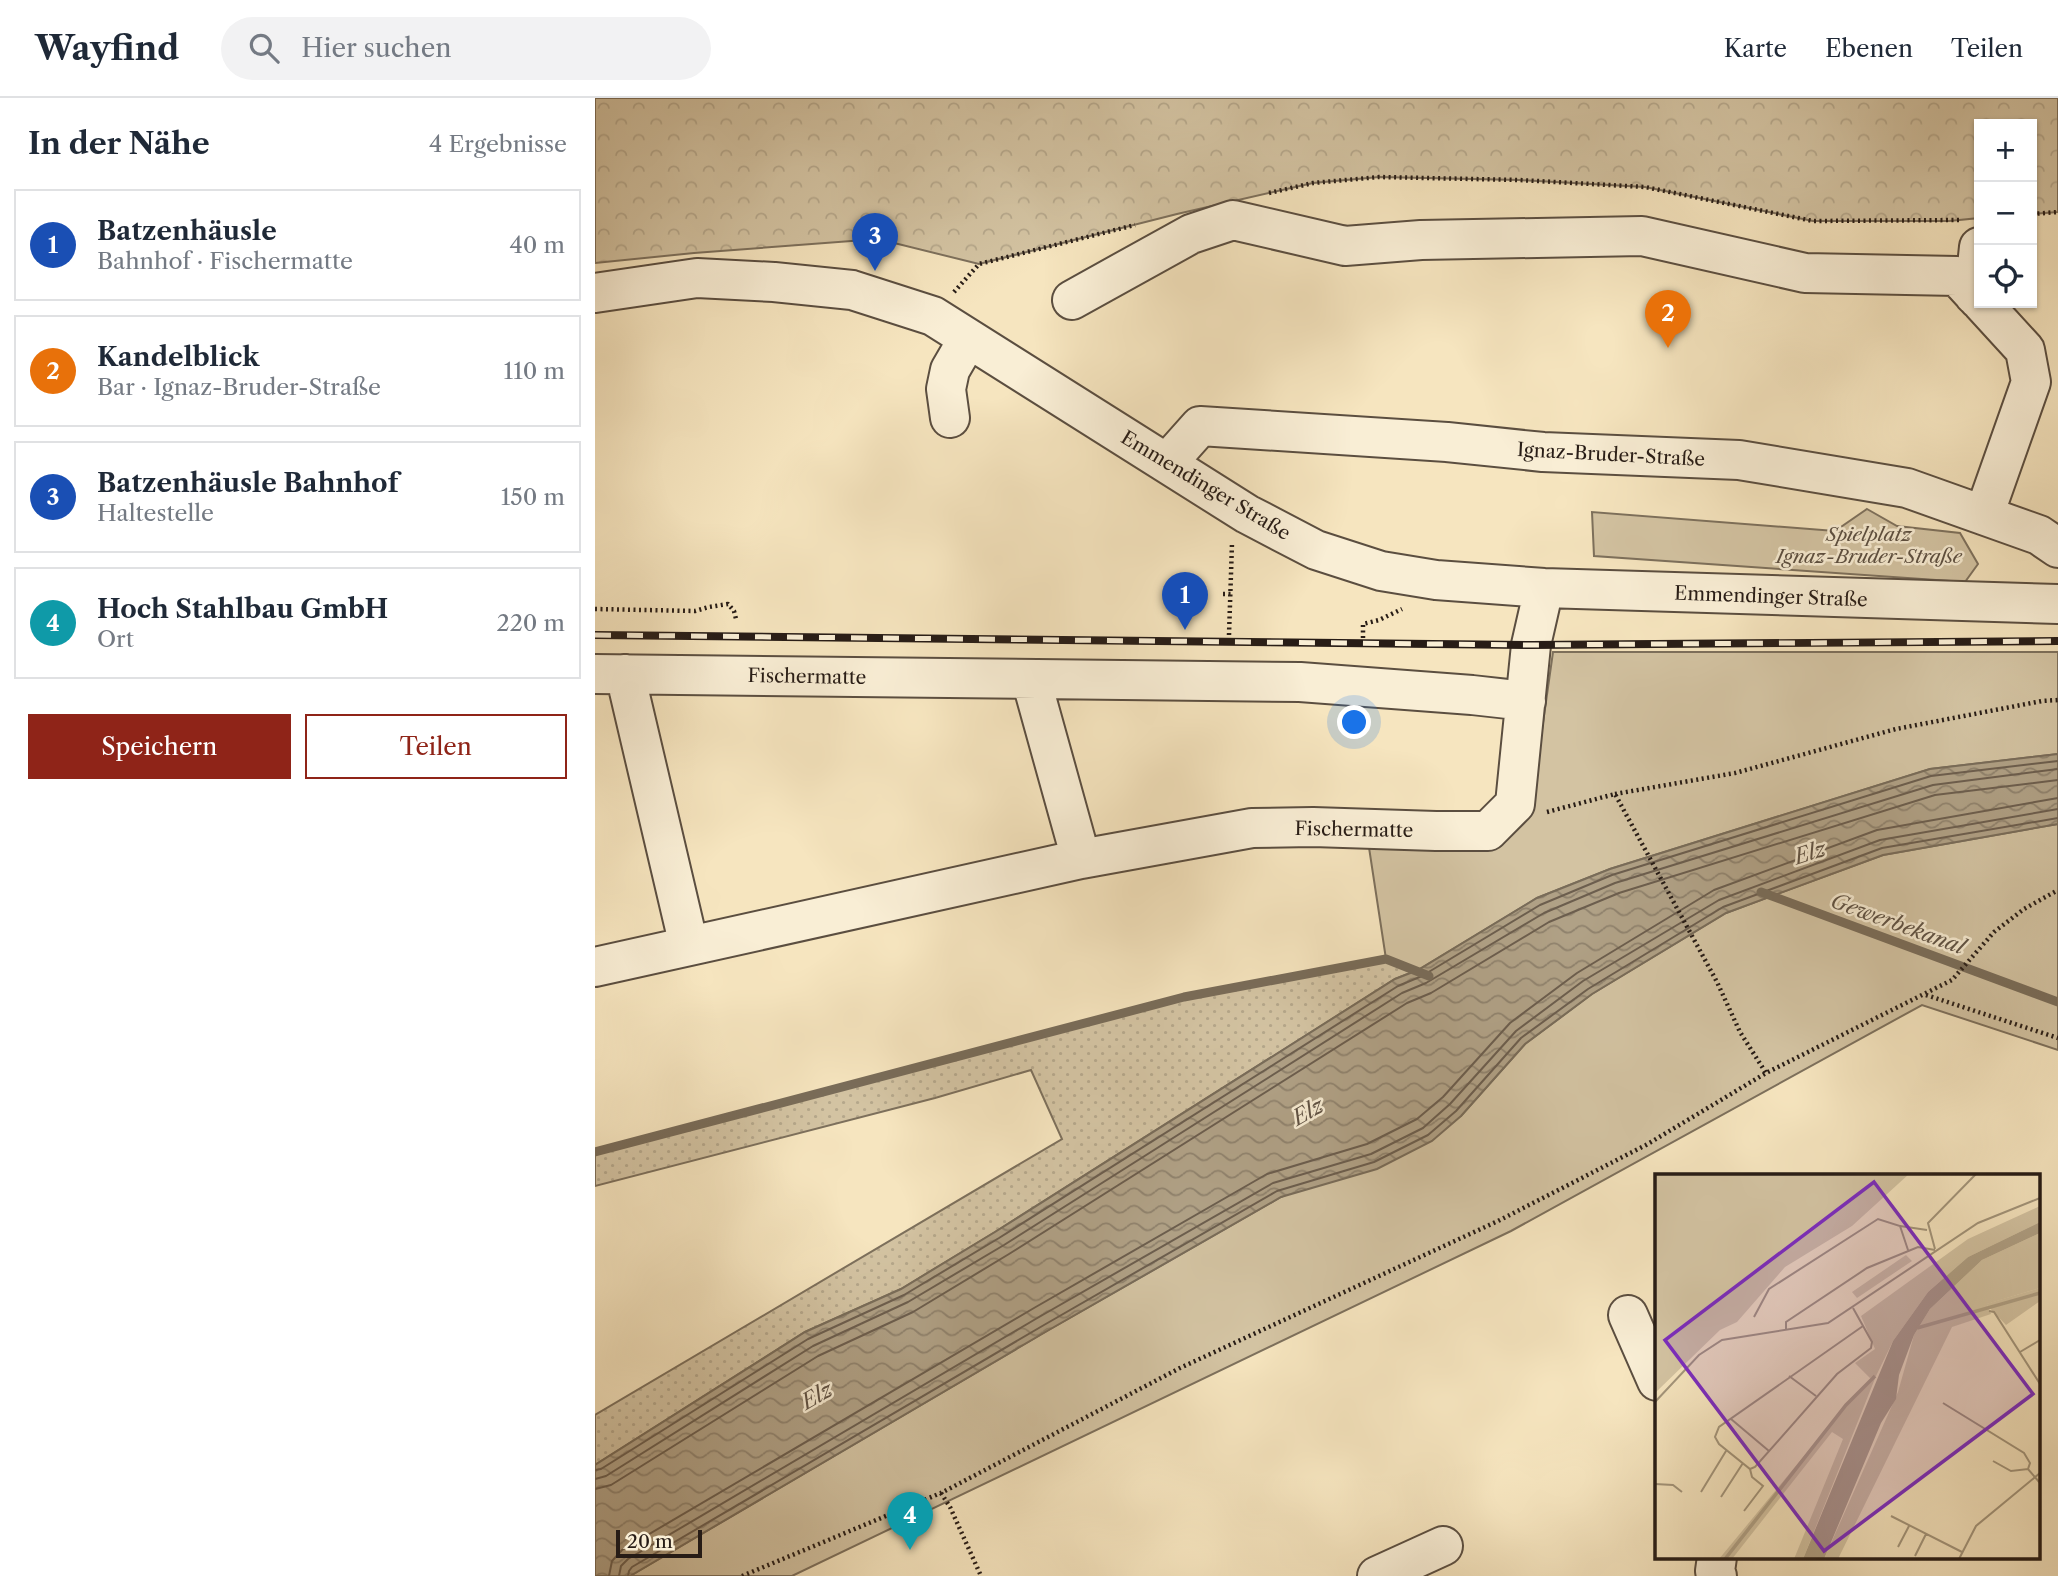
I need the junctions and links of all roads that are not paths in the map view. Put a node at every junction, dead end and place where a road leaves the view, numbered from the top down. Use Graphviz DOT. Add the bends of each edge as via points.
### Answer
graph roads {
  1 [pos="595,293"];
  2 [pos="1974,295"];
  3 [pos="1072,300"];
  4 [pos="1986,308"];
  5 [pos="968,339"];
  6 [pos="2045,387"];
  7 [pos="950,418"];
  8 [pos="1167,463"];
  9 [pos="1984,515"];
  10 [pos="2058,548"];
  11 [pos="1544,588"];
  12 [pos="2058,604"];
  13 [pos="610,674"];
  14 [pos="1031,679"];
  15 [pos="1526,701"];
  16 [pos="1081,859"];
  17 [pos="689,946"];
  18 [pos="595,967"];
  19 [pos="1628,1315"];
  20 [pos="1655,1376"];
  21 [pos="1443,1546"];
  22 [pos="1717,1558"];
  23 [pos="1377,1576"];
  24 [pos="1717,1576"];
  1 -- 5 [label="street, Emmendinger Straße" via="697,278 852,290 933,316"];
  2 -- 3 [label="street" via="1957,276 1805,273 1642,236 1345,246 1233,220 1191,234"];
  4 -- 6 [label="street" via="2025,350"];
  5 -- 7 [label="street" via="950,370 946,389"];
  5 -- 8 [label="street, Emmendinger Straße"];
  6 -- 9 [label="street"];
  8 -- 9 [label="street, Ignaz-Bruder-Straße" via="1200,426 1543,452 1739,460 1907,488"];
  8 -- 11 [label="street, Emmendinger Straße" via="1247,514 1316,550 1355,564 1427,579"];
  9 -- 10 [label="street, Ignaz-Bruder-Straße" via="2039,535"];
  11 -- 12 [label="street, Emmendinger Straße"];
  11 -- 15 [label="street" via="1531,645"];
  13 -- 14 [label="street, Fischermatte"];
  13 -- 17 [label="street, Fischermatte"];
  14 -- 15 [label="street, Fischermatte" via="1300,682"];
  14 -- 16 [label="street"];
  15 -- 16 [label="street, Fischermatte" via="1515,804 1488,831 1252,828"];
  16 -- 17 [label="street, Fischermatte"];
  17 -- 18 [label="street, Fischermatte"];
  19 -- 20 [label="street"];
  21 -- 23 [label="street"];
  22 -- 24 [label="street"];
}
